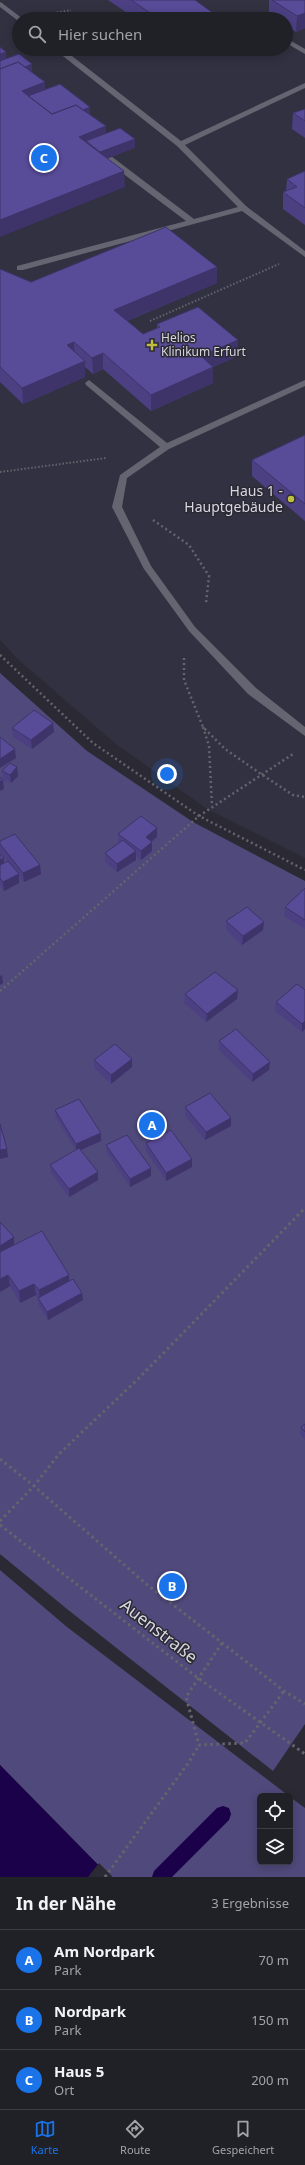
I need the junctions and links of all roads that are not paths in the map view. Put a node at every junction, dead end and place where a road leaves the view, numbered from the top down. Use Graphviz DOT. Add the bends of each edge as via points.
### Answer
graph roads {
  1 [pos="0,4"];
  2 [pos="12,13"];
  3 [pos="293,44"];
  4 [pos="305,52"];
  5 [pos="67,56"];
  6 [pos="305,84"];
  7 [pos="180,144"];
  8 [pos="108,158"];
  9 [pos="243,208"];
  10 [pos="193,222"];
  11 [pos="304,254"];
  12 [pos="20,268"];
  13 [pos="89,383"];
  14 [pos="305,383"];
  15 [pos="166,447"];
  16 [pos="305,732"];
  1 -- 2 [label="lane"];
  3 -- 4 [label="lane"];
  5 -- 7 [label="lane"];
  6 -- 7 [label="lane"];
  7 -- 9 [label="lane"];
  8 -- 10 [label="lane"];
  9 -- 10 [label="lane"];
  9 -- 11 [label="lane"];
  10 -- 12 [label="lane"];
  13 -- 15 [label="lane"];
  14 -- 15 [label="lane"];
  15 -- 16 [label="lane" via="123,477 117,507 147,567 192,629 252,691"];
}
